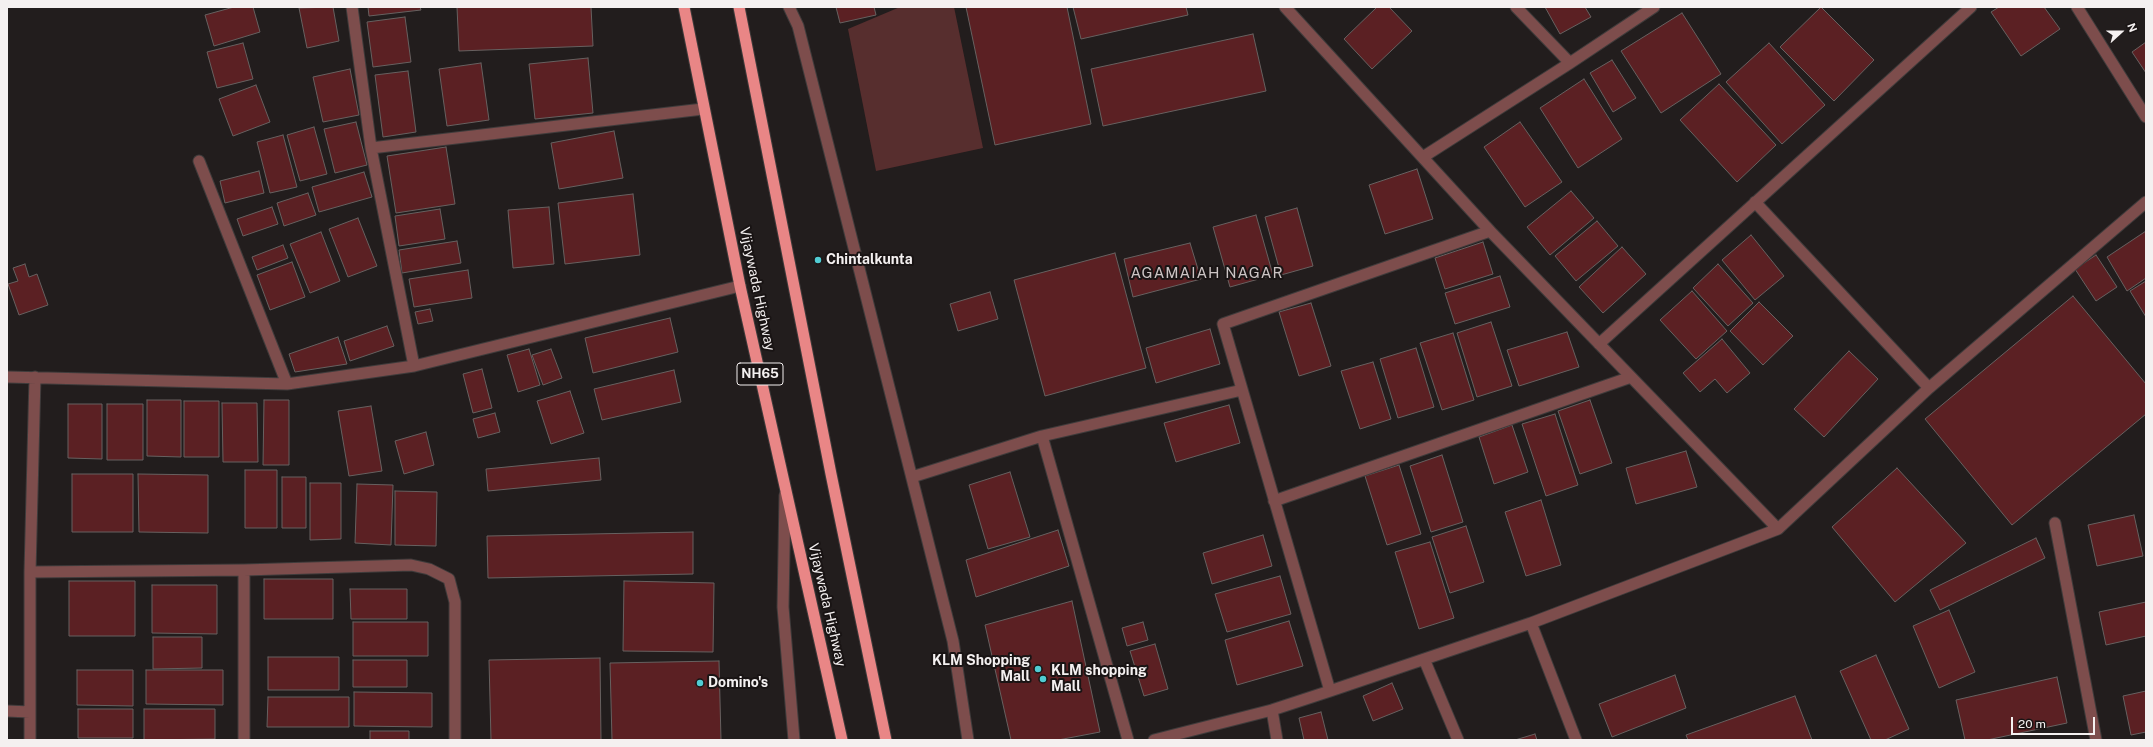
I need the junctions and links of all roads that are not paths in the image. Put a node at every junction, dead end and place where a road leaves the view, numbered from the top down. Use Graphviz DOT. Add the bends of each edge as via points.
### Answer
graph roads {
  1 [pos="352,7"];
  2 [pos="684,7"];
  3 [pos="739,7"];
  4 [pos="789,7"];
  5 [pos="1284,7"];
  6 [pos="1516,7"];
  7 [pos="1654,7"];
  8 [pos="1971,7"];
  9 [pos="2077,7"];
  10 [pos="1570,63"];
  11 [pos="703,109"];
  12 [pos="2146,117"];
  13 [pos="371,148"];
  14 [pos="1423,157"];
  15 [pos="199,160"];
  16 [pos="1755,202"];
  17 [pos="2146,202"];
  18 [pos="1490,231"];
  19 [pos="740,286"];
  20 [pos="1599,344"];
  21 [pos="414,366"];
  22 [pos="7,377"];
  23 [pos="35,377"];
  24 [pos="1631,377"];
  25 [pos="287,384"];
  26 [pos="1929,388"];
  27 [pos="1242,390"];
  28 [pos="1042,436"];
  29 [pos="912,477"];
  30 [pos="785,487"];
  31 [pos="1274,501"];
  32 [pos="2055,523"];
  33 [pos="1778,529"];
  34 [pos="244,570"];
  35 [pos="30,572"];
  36 [pos="1531,623"];
  37 [pos="1424,659"];
  38 [pos="1330,692"];
  39 [pos="1272,710"];
  40 [pos="7,711"];
  41 [pos="30,712"];
  42 [pos="30,740"];
  43 [pos="244,740"];
  44 [pos="455,740"];
  45 [pos="794,740"];
  46 [pos="842,740"];
  47 [pos="886,740"];
  48 [pos="968,740"];
  49 [pos="1128,740"];
  50 [pos="1154,740"];
  51 [pos="1277,740"];
  52 [pos="1458,740"];
  53 [pos="1576,740"];
  54 [pos="2096,740"];
  1 -- 13 [label="street"];
  2 -- 11 [label="highway, Vijaywada Highway / NH65" via="695,55"];
  3 -- 47 [label="highway, Vijaywada Highway"];
  4 -- 29 [label="street" via="798,26"];
  5 -- 14 [label="street"];
  6 -- 10 [label="street"];
  7 -- 10 [label="street"];
  8 -- 16 [label="street"];
  9 -- 12 [label="street"];
  10 -- 14 [label="street"];
  11 -- 13 [label="street"];
  11 -- 19 [label="highway, Vijaywada Highway / NH65"];
  13 -- 21 [label="street"];
  14 -- 18 [label="street"];
  15 -- 25 [label="street"];
  16 -- 20 [label="street"];
  16 -- 26 [label="street"];
  17 -- 26 [label="street"];
  18 -- 20 [label="street"];
  18 -- 27 [label="street" via="1223,324"];
  19 -- 21 [label="street"];
  19 -- 30 [label="highway, Vijaywada Highway / NH65"];
  20 -- 24 [label="street"];
  21 -- 25 [label="street"];
  22 -- 23 [label="street"];
  23 -- 25 [label="street"];
  23 -- 35 [label="street"];
  24 -- 31 [label="street"];
  24 -- 33 [label="street"];
  26 -- 33 [label="street"];
  27 -- 28 [label="street"];
  27 -- 31 [label="street"];
  28 -- 29 [label="street"];
  28 -- 49 [label="street"];
  29 -- 48 [label="street" via="953,641"];
  30 -- 45 [label="street" via="783,607"];
  30 -- 46 [label="highway, Vijaywada Highway / NH65"];
  31 -- 38 [label="street"];
  32 -- 54 [label="street"];
  33 -- 36 [label="street"];
  34 -- 35 [label="street"];
  34 -- 43 [label="street"];
  34 -- 44 [label="street" via="411,565 429,569 449,579 455,602"];
  35 -- 41 [label="street"];
  36 -- 37 [label="street"];
  36 -- 53 [label="street"];
  37 -- 38 [label="street"];
  37 -- 52 [label="street"];
  38 -- 39 [label="street"];
  39 -- 50 [label="street"];
  39 -- 51 [label="street"];
  40 -- 41 [label="street"];
  41 -- 42 [label="street"];
}
